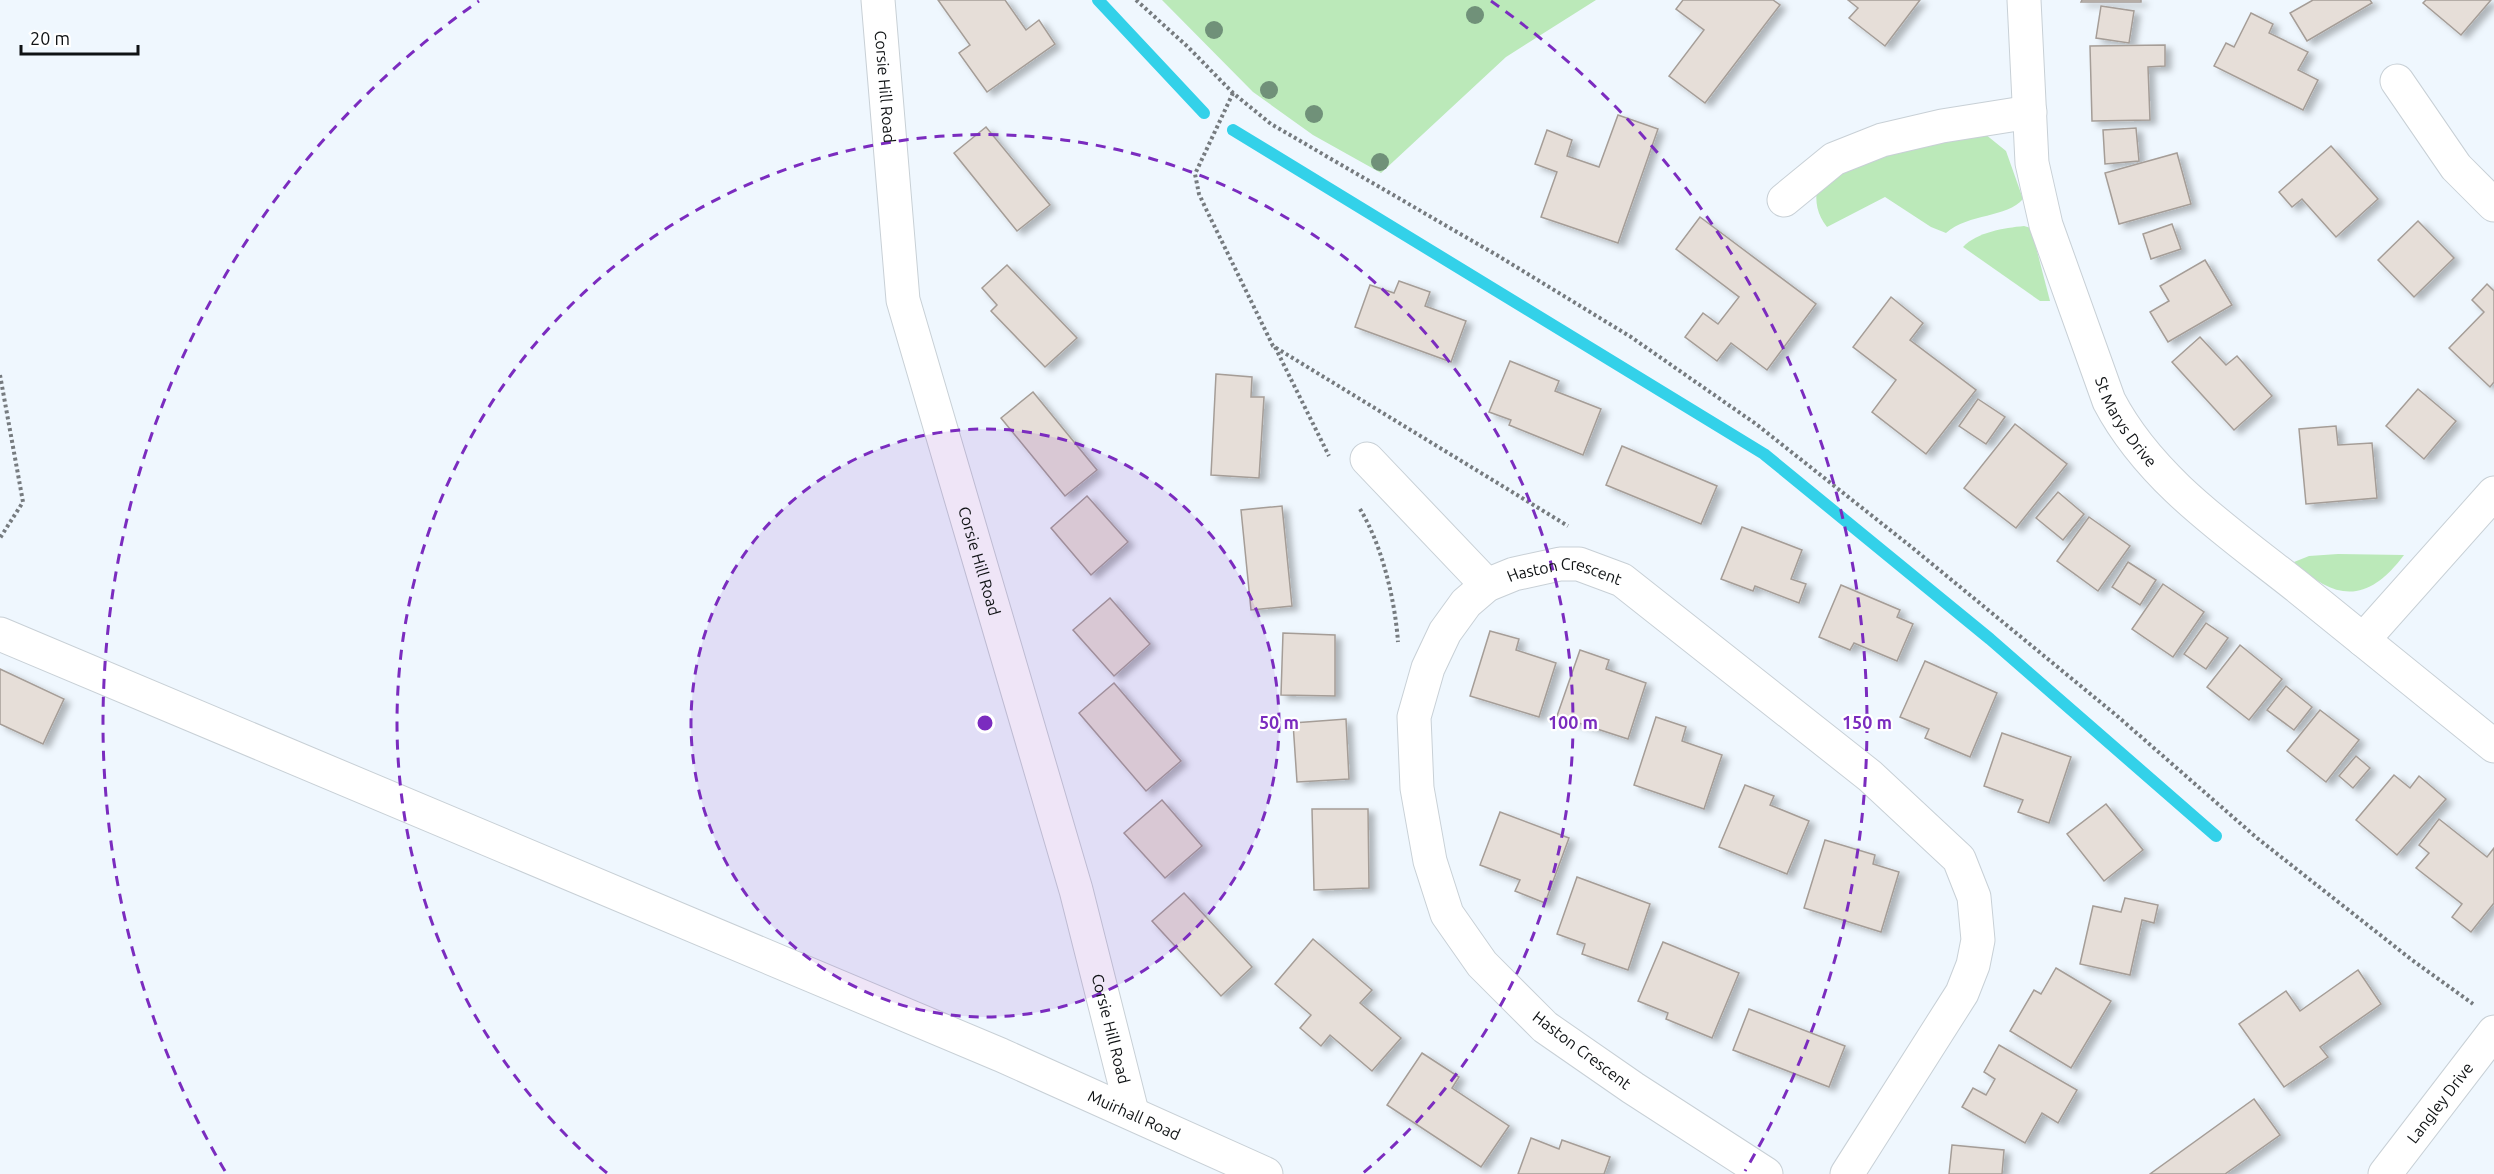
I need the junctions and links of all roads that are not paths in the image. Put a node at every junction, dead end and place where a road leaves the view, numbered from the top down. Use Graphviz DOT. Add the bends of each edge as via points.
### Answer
graph roads {
  1 [pos="878,0"];
  2 [pos="2024,0"];
  3 [pos="2397,81"];
  4 [pos="2030,112"];
  5 [pos="1784,200"];
  6 [pos="2494,205"];
  7 [pos="1368,459"];
  8 [pos="2494,493"];
  9 [pos="1487,585"];
  10 [pos="0,634"];
  11 [pos="2363,640"];
  12 [pos="2494,746"];
  13 [pos="2487,1021"];
  14 [pos="1132,1112"];
  15 [pos="1266,1174"];
  16 [pos="1766,1174"];
  17 [pos="1848,1174"];
  18 [pos="2385,1174"];
  1 -- 14 [label="street, Corsie Hill Road" via="903,300 1076,890"];
  2 -- 4 [label="street, St Marys Drive"];
  3 -- 6 [label="street" via="2457,167"];
  4 -- 5 [label="street" via="1882,140 1834,159"];
  4 -- 11 [label="street, St Marys Drive" via="2032,164 2046,225 2118,419 2145,456 2196,506"];
  7 -- 9 [label="street"];
  8 -- 11 [label="street"];
  9 -- 16 [label="street, Haston Crescent" via="1466,603 1445,632 1428,668 1414,717 1417,788 1430,861 1447,914 1482,964 1545,1027"];
  9 -- 17 [label="street, Haston Crescent" via="1514,574 1560,564 1579,564 1623,580 1870,776 1959,859 1974,897 1978,940 1973,965 1962,993"];
  10 -- 14 [label="street, Muirhall Road"];
  11 -- 12 [label="street, St Marys Drive"];
  13 -- 18 [label="street, Langley Drive"];
  14 -- 15 [label="street, Muirhall Road"];
}
